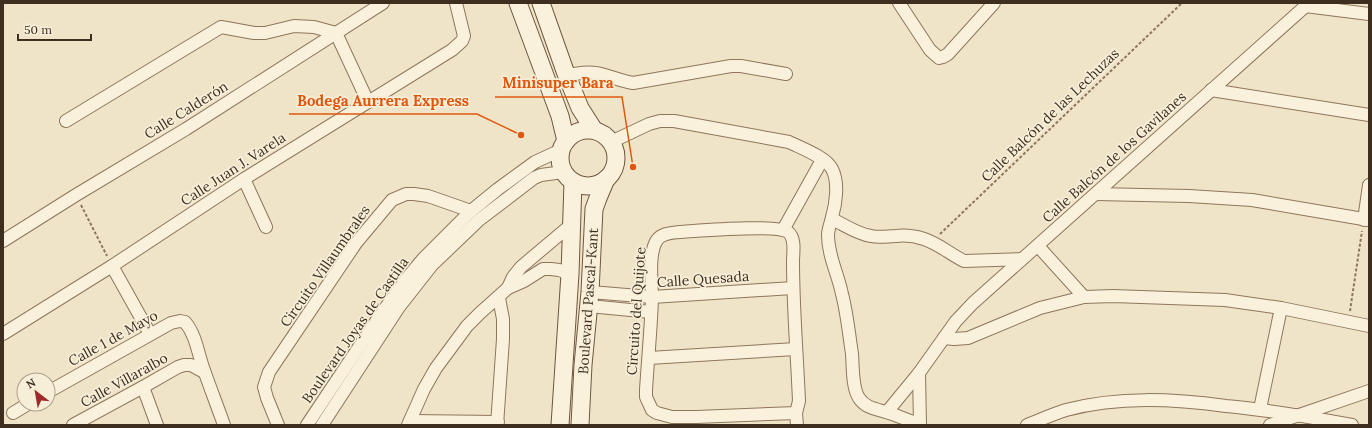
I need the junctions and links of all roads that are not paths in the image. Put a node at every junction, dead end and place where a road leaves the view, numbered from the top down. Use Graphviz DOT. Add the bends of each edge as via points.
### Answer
graph roads {
  1 [pos="456,3"];
  2 [pos="518,3"];
  3 [pos="541,3"];
  4 [pos="899,3"];
  5 [pos="994,3"];
  6 [pos="378,4"];
  7 [pos="1307,4"];
  8 [pos="1369,14"];
  9 [pos="336,33"];
  10 [pos="786,74"];
  11 [pos="567,75"];
  12 [pos="1212,90"];
  13 [pos="368,102"];
  14 [pos="1369,115"];
  15 [pos="66,121"];
  16 [pos="594,130"];
  17 [pos="611,142"];
  18 [pos="563,146"];
  19 [pos="822,160"];
  20 [pos="568,177"];
  21 [pos="244,179"];
  22 [pos="606,179"];
  23 [pos="1369,185"];
  24 [pos="1096,194"];
  25 [pos="471,211"];
  26 [pos="832,219"];
  27 [pos="1366,220"];
  28 [pos="572,224"];
  29 [pos="266,227"];
  30 [pos="783,230"];
  31 [pos="3,241"];
  32 [pos="1038,246"];
  33 [pos="1022,259"];
  34 [pos="112,266"];
  35 [pos="570,274"];
  36 [pos="508,288"];
  37 [pos="793,288"];
  38 [pos="652,297"];
  39 [pos="1084,297"];
  40 [pos="499,298"];
  41 [pos="589,299"];
  42 [pos="1281,308"];
  43 [pos="651,312"];
  44 [pos="1369,326"];
  45 [pos="3,334"];
  46 [pos="150,334"];
  47 [pos="944,338"];
  48 [pos="796,349"];
  49 [pos="649,358"];
  50 [pos="564,364"];
  51 [pos="583,365"];
  52 [pos="204,372"];
  53 [pos="919,374"];
  54 [pos="56,387"];
  55 [pos="144,387"];
  56 [pos="1369,391"];
  57 [pos="1260,409"];
  58 [pos="16,411"];
  59 [pos="888,412"];
  60 [pos="13,413"];
  61 [pos="796,413"];
  62 [pos="1299,415"];
  63 [pos="92,420"];
  64 [pos="409,423"];
  65 [pos="498,424"];
  66 [pos="73,425"];
  67 [pos="157,425"];
  68 [pos="224,425"];
  69 [pos="278,425"];
  70 [pos="307,425"];
  71 [pos="322,425"];
  72 [pos="560,425"];
  73 [pos="580,425"];
  74 [pos="796,425"];
  75 [pos="920,425"];
  76 [pos="1027,425"];
  77 [pos="1270,425"];
  78 [pos="1352,425"];
  1 -- 13 [label="street, Calle Juan J. Varela" via="464,36 459,45"];
  2 -- 18 [label="street" via="560,116"];
  3 -- 11 [label="street"];
  4 -- 5 [label="street" via="934,55 939,58 948,54"];
  6 -- 9 [label="street, Calle Calderón"];
  7 -- 8 [label="street"];
  7 -- 12 [label="street, Calle Balcón de los Gavilanes"];
  9 -- 13 [label="street"];
  9 -- 15 [label="street" via="314,27 294,26 254,33 222,27"];
  9 -- 31 [label="street, Calle Calderón"];
  10 -- 11 [label="street" via="731,66 633,83 597,73"];
  11 -- 16 [label="street" via="580,108"];
  12 -- 14 [label="street"];
  12 -- 24 [label="street, Calle Balcón de los Gavilanes"];
  13 -- 21 [label="street, Calle Juan J. Varela"];
  16 -- 17 [label="street" via="604,134"];
  16 -- 18 [label="street" via="574,134"];
  17 -- 19 [label="street" via="649,124 674,121 789,142"];
  17 -- 22 [label="street" via="616,162"];
  18 -- 20 [label="street" via="560,161"];
  18 -- 25 [label="street, Boulevard Joyas de Castilla" via="535,162"];
  19 -- 26 [label="street" via="833,170 836,196"];
  19 -- 30 [label="street"];
  20 -- 22 [label="street" via="584,186 596,185"];
  20 -- 28 [label="street, Boulevard Pascal-Kant"];
  20 -- 71 [label="street, Boulevard Joyas de Castilla" via="541,175 534,178 478,220 437,260 399,307"];
  21 -- 29 [label="street"];
  21 -- 34 [label="street, Calle Juan J. Varela"];
  22 -- 41 [label="street, Boulevard Pascal-Kant" via="594,209"];
  23 -- 27 [label="street"];
  24 -- 27 [label="street" via="1252,200"];
  24 -- 32 [label="street, Calle Balcón de los Gavilanes"];
  25 -- 69 [label="street, Circuito Villaumbrales" via="428,196 414,194 399,196 386,206 356,243 269,372 264,387"];
  25 -- 70 [label="street, Boulevard Joyas de Castilla" via="407,278"];
  26 -- 33 [label="street" via="871,236 913,237 931,242 964,261"];
  26 -- 59 [label="street" via="828,236 830,254 842,293 855,386 859,398 867,405"];
  28 -- 35 [label="street, Boulevard Pascal-Kant"];
  28 -- 36 [label="street" via="521,267"];
  30 -- 37 [label="street" via="791,235 794,246"];
  30 -- 38 [label="street, Circuito del Quijote" via="773,228 687,232 661,236 656,241 653,251"];
  32 -- 33 [label="street, Calle Balcón de los Gavilanes"];
  32 -- 39 [label="street"];
  33 -- 47 [label="street, Calle Balcón de los Gavilanes" via="973,303"];
  34 -- 45 [label="street, Calle Juan J. Varela"];
  34 -- 46 [label="street"];
  35 -- 36 [label="street" via="551,268 543,269"];
  35 -- 50 [label="street, Boulevard Pascal-Kant"];
  36 -- 40 [label="street"];
  37 -- 38 [label="street, Calle Quesada"];
  37 -- 48 [label="street"];
  38 -- 41 [label="street, Calle Quesada"];
  38 -- 43 [label="street, Circuito del Quijote"];
  39 -- 42 [label="street" via="1225,300"];
  39 -- 47 [label="street" via="1040,308 968,338"];
  40 -- 64 [label="street" via="467,326 436,368"];
  40 -- 65 [label="street" via="503,332"];
  41 -- 43 [label="street"];
  41 -- 51 [label="street, Boulevard Pascal-Kant"];
  42 -- 44 [label="street"];
  42 -- 57 [label="street"];
  43 -- 49 [label="street, Circuito del Quijote"];
  46 -- 52 [label="street, Calle 1 de Mayo" via="171,323 185,322 196,343"];
  46 -- 54 [label="street, Calle 1 de Mayo"];
  47 -- 53 [label="street, Calle Balcón de los Gavilanes"];
  48 -- 49 [label="street"];
  48 -- 61 [label="street" via="799,400"];
  49 -- 61 [label="street, Circuito del Quijote" via="646,397 652,410 657,413 672,417"];
  50 -- 51 [label="street"];
  50 -- 72 [label="street, Boulevard Pascal-Kant"];
  51 -- 73 [label="street, Boulevard Pascal-Kant"];
  52 -- 55 [label="street, Calle Villaralbo" via="191,365 184,365"];
  52 -- 68 [label="street"];
  53 -- 59 [label="street, Calle Balcón de los Gavilanes"];
  53 -- 75 [label="street"];
  55 -- 63 [label="street, Calle Villaralbo"];
  55 -- 67 [label="street"];
  56 -- 62 [label="street"];
  57 -- 62 [label="street"];
  57 -- 76 [label="street" via="1187,401 1132,400 1066,410"];
  58 -- 60 [label="street"];
  59 -- 75 [label="street"];
  61 -- 74 [label="street"];
  62 -- 77 [label="street"];
  62 -- 78 [label="street"];
  63 -- 66 [label="street, Calle Villaralbo"];
  64 -- 65 [label="street"];
}
